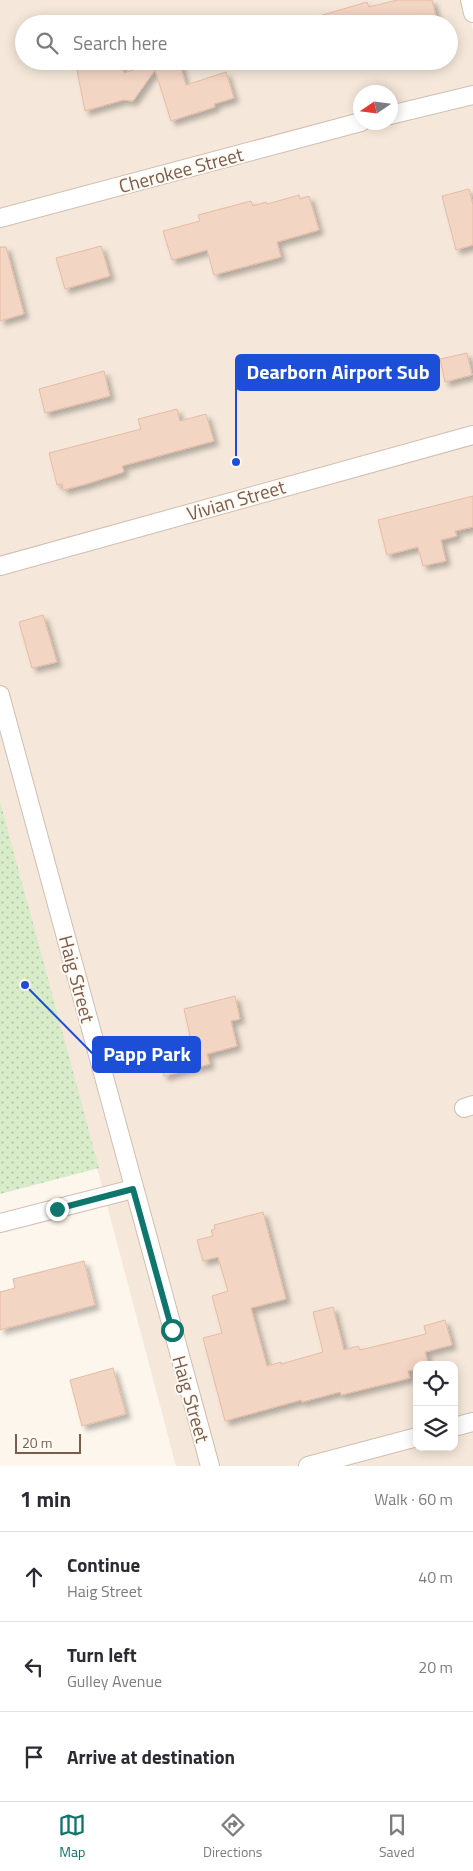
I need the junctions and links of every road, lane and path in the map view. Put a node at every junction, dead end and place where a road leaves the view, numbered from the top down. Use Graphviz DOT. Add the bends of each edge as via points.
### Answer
graph roads {
  1 [pos="470,0"];
  2 [pos="473,13"];
  3 [pos="473,95"];
  4 [pos="398,113"];
  5 [pos="353,124"];
  6 [pos="0,218"];
  7 [pos="473,435"];
  8 [pos="0,566"];
  9 [pos="0,695"];
  10 [pos="133,1189"];
  11 [pos="0,1223"];
  12 [pos="473,1422"];
  13 [pos="458,1426"];
  14 [pos="413,1438"];
  15 [pos="210,1466"];
  16 [pos="308,1466"];
  1 -- 2 [label="street"];
  3 -- 4 [label="street"];
  5 -- 6 [label="street, Cherokee Street"];
  7 -- 8 [label="street, Vivian Street"];
  9 -- 10 [label="street, Haig Street"];
  10 -- 11 [label="street"];
  10 -- 15 [label="street, Haig Street"];
  12 -- 13 [label="street"];
  14 -- 16 [label="street"];
}
